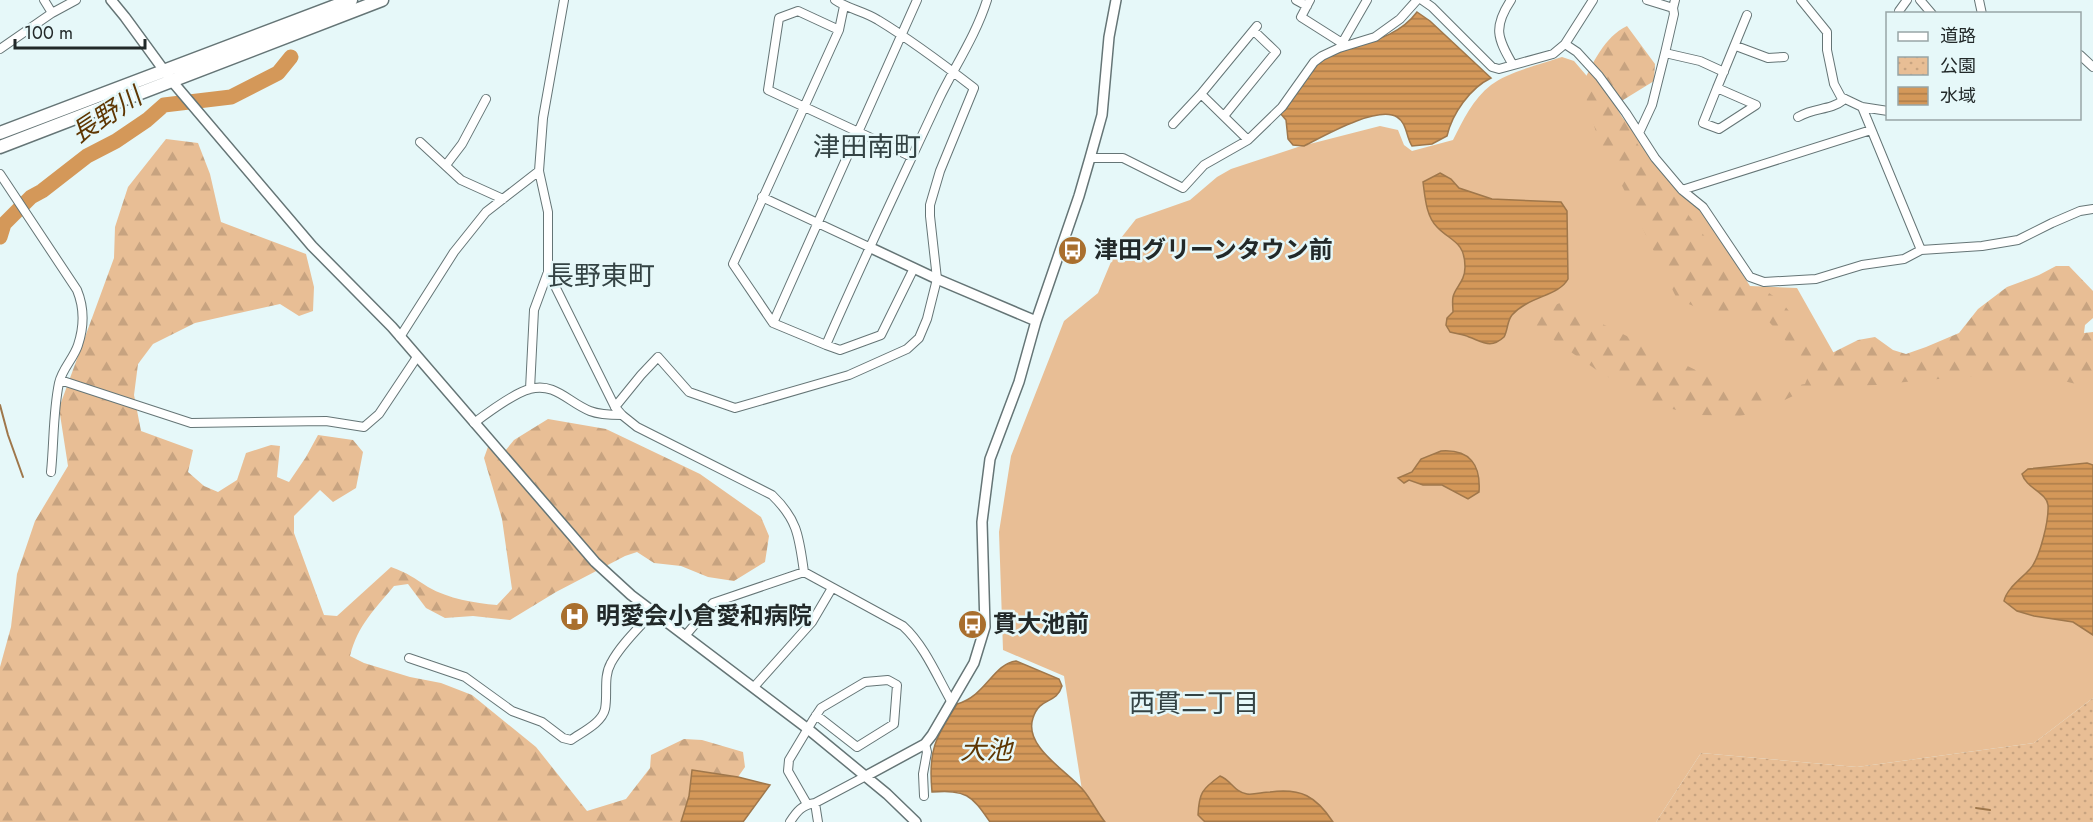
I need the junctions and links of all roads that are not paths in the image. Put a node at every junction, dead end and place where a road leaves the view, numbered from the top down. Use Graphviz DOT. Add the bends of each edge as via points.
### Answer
graph roads {
  1 [pos="44,0"];
  2 [pos="76,0"];
  3 [pos="111,0"];
  4 [pos="351,0"];
  5 [pos="382,0"];
  6 [pos="564,0"];
  7 [pos="835,0"];
  8 [pos="917,0"];
  9 [pos="987,0"];
  10 [pos="1116,0"];
  11 [pos="1296,0"];
  12 [pos="1367,0"];
  13 [pos="1417,0"];
  14 [pos="1422,0"];
  15 [pos="1593,0"];
  16 [pos="1647,0"];
  17 [pos="1801,0"];
  18 [pos="1907,0"];
  19 [pos="1920,0"];
  20 [pos="1508,1"];
  21 [pos="1309,3"];
  22 [pos="1674,4"];
  23 [pos="844,6"];
  24 [pos="1899,10"];
  25 [pos="1930,12"];
  26 [pos="52,13"];
  27 [pos="1747,15"];
  28 [pos="839,30"];
  29 [pos="902,36"];
  30 [pos="1565,44"];
  31 [pos="1341,45"];
  32 [pos="1736,46"];
  33 [pos="0,49"];
  34 [pos="1665,53"];
  35 [pos="1784,57"];
  36 [pos="2081,57"];
  37 [pos="1513,65"];
  38 [pos="2093,67"];
  39 [pos="952,71"];
  40 [pos="1724,72"];
  41 [pos="168,75"];
  42 [pos="1717,88"];
  43 [pos="1201,94"];
  44 [pos="486,99"];
  45 [pos="1845,99"];
  46 [pos="1863,106"];
  47 [pos="804,108"];
  48 [pos="1886,111"];
  49 [pos="1224,116"];
  50 [pos="1798,117"];
  51 [pos="1173,124"];
  52 [pos="1871,130"];
  53 [pos="858,132"];
  54 [pos="0,133"];
  55 [pos="1639,134"];
  56 [pos="1248,140"];
  57 [pos="420,142"];
  58 [pos="0,147"];
  59 [pos="912,157"];
  60 [pos="1090,158"];
  61 [pos="446,165"];
  62 [pos="539,171"];
  63 [pos="0,174"];
  64 [pos="1682,190"];
  65 [pos="762,197"];
  66 [pos="502,199"];
  67 [pos="2093,209"];
  68 [pos="817,224"];
  69 [pos="869,247"];
  70 [pos="1921,250"];
  71 [pos="914,268"];
  72 [pos="548,272"];
  73 [pos="937,279"];
  74 [pos="1036,321"];
  75 [pos="773,323"];
  76 [pos="400,337"];
  77 [pos="826,345"];
  78 [pos="417,357"];
  79 [pos="60,380"];
  80 [pos="530,388"];
  81 [pos="615,407"];
  82 [pos="622,415"];
  83 [pos="474,423"];
  84 [pos="51,472"];
  85 [pos="804,572"];
  86 [pos="832,588"];
  87 [pos="653,612"];
  88 [pos="685,636"];
  89 [pos="409,658"];
  90 [pos="754,687"];
  91 [pos="951,701"];
  92 [pos="816,716"];
  93 [pos="808,729"];
  94 [pos="925,744"];
  95 [pos="866,776"];
  96 [pos="924,796"];
  97 [pos="811,803"];
  98 [pos="789,822"];
  99 [pos="818,822"];
  100 [pos="916,822"];
  1 -- 26 [label="street"];
  2 -- 26 [label="street"];
  3 -- 41 [label="street"];
  4 -- 41 [label="main road"];
  5 -- 41 [label="main road"];
  6 -- 62 [label="street" via="543,118"];
  7 -- 23 [label="street"];
  8 -- 29 [label="street"];
  9 -- 39 [label="street"];
  10 -- 60 [label="street" via="1102,115"];
  11 -- 21 [label="street"];
  12 -- 31 [label="street"];
  13 -- 31 [label="street" via="1375,38"];
  14 -- 37 [label="street" via="1492,67"];
  15 -- 30 [label="street"];
  16 -- 22 [label="street"];
  17 -- 45 [label="street" via="1827,32 1834,84"];
  18 -- 24 [label="street"];
  19 -- 25 [label="street"];
  20 -- 37 [label="street" via="1498,29"];
  21 -- 31 [label="street" via="1300,16"];
  22 -- 34 [label="street"];
  23 -- 28 [label="street"];
  23 -- 29 [label="street" via="876,18"];
  26 -- 33 [label="street"];
  27 -- 32 [label="street"];
  28 -- 47 [label="street"];
  28 -- 47 [label="street" via="798,11 779,18 768,90"];
  29 -- 39 [label="street"];
  29 -- 53 [label="street"];
  30 -- 37 [label="street" via="1553,54"];
  30 -- 55 [label="street" via="1599,76"];
  31 -- 56 [label="street" via="1314,62 1282,107"];
  32 -- 35 [label="street" via="1768,58"];
  32 -- 40 [label="street"];
  34 -- 40 [label="street" via="1700,61"];
  34 -- 55 [label="street" via="1652,105"];
  36 -- 38 [label="street"];
  39 -- 59 [label="street"];
  39 -- 73 [label="street" via="974,88 930,205"];
  40 -- 42 [label="street"];
  41 -- 54 [label="main road"];
  41 -- 58 [label="main road"];
  41 -- 76 [label="street" via="312,246"];
  42 -- 42 [label="street" via="1746,101 1755,105 1719,129 1703,123"];
  43 -- 49 [label="street"];
  43 -- 49 [label="street" via="1256,29 1276,52"];
  43 -- 51 [label="street"];
  44 -- 61 [label="street"];
  45 -- 46 [label="street"];
  45 -- 50 [label="street" via="1834,107 1810,110"];
  46 -- 48 [label="street"];
  46 -- 52 [label="street"];
  47 -- 53 [label="street"];
  47 -- 65 [label="street"];
  49 -- 56 [label="street"];
  52 -- 64 [label="street"];
  52 -- 70 [label="street"];
  53 -- 59 [label="street"];
  53 -- 68 [label="street"];
  55 -- 64 [label="street"];
  56 -- 60 [label="street" via="1204,165 1183,188 1123,158"];
  57 -- 61 [label="street"];
  59 -- 69 [label="street"];
  60 -- 74 [label="street"];
  61 -- 66 [label="street" via="461,180"];
  62 -- 66 [label="street"];
  62 -- 72 [label="street" via="548,212"];
  63 -- 79 [label="street" via="81,300 78,346"];
  64 -- 70 [label="street" via="1703,207 1750,277 1757,281 1816,279 1904,258"];
  65 -- 68 [label="street"];
  65 -- 75 [label="street" via="732,264"];
  66 -- 76 [label="street" via="486,212 454,252"];
  67 -- 70 [label="street" via="2080,211 2018,240"];
  68 -- 69 [label="street"];
  68 -- 75 [label="street"];
  69 -- 71 [label="street"];
  69 -- 77 [label="street"];
  71 -- 73 [label="street"];
  71 -- 77 [label="street" via="881,335 840,350"];
  72 -- 80 [label="street" via="534,310"];
  72 -- 81 [label="street"];
  73 -- 74 [label="street"];
  73 -- 81 [label="street" via="919,338 907,349 849,375 735,408 689,392 658,357"];
  74 -- 91 [label="street" via="1019,382 990,459 982,522 985,627 974,663"];
  75 -- 77 [label="street"];
  76 -- 78 [label="street"];
  78 -- 79 [label="street" via="379,414 364,427 326,421 190,423"];
  78 -- 83 [label="street"];
  79 -- 84 [label="street"];
  80 -- 82 [label="street" via="552,389 590,411"];
  80 -- 83 [label="street"];
  81 -- 82 [label="street"];
  82 -- 85 [label="street" via="637,427 772,495 786,509 798,535"];
  83 -- 87 [label="street" via="595,562"];
  85 -- 86 [label="street"];
  85 -- 88 [label="street" via="713,603"];
  86 -- 90 [label="street" via="812,622"];
  86 -- 91 [label="street" via="911,633"];
  87 -- 88 [label="street"];
  87 -- 89 [label="street" via="610,664 605,711 571,740 542,722 512,711 465,677"];
  88 -- 90 [label="street"];
  90 -- 93 [label="street"];
  91 -- 94 [label="street"];
  92 -- 92 [label="street" via="821,708 865,682 888,680 897,685 894,724 857,747"];
  92 -- 93 [label="street"];
  93 -- 95 [label="street"];
  93 -- 97 [label="street" via="789,760 788,771"];
  94 -- 95 [label="street"];
  94 -- 96 [label="street"];
  95 -- 97 [label="street"];
  95 -- 100 [label="street"];
  97 -- 98 [label="street" via="797,811"];
  97 -- 99 [label="street"];
}
